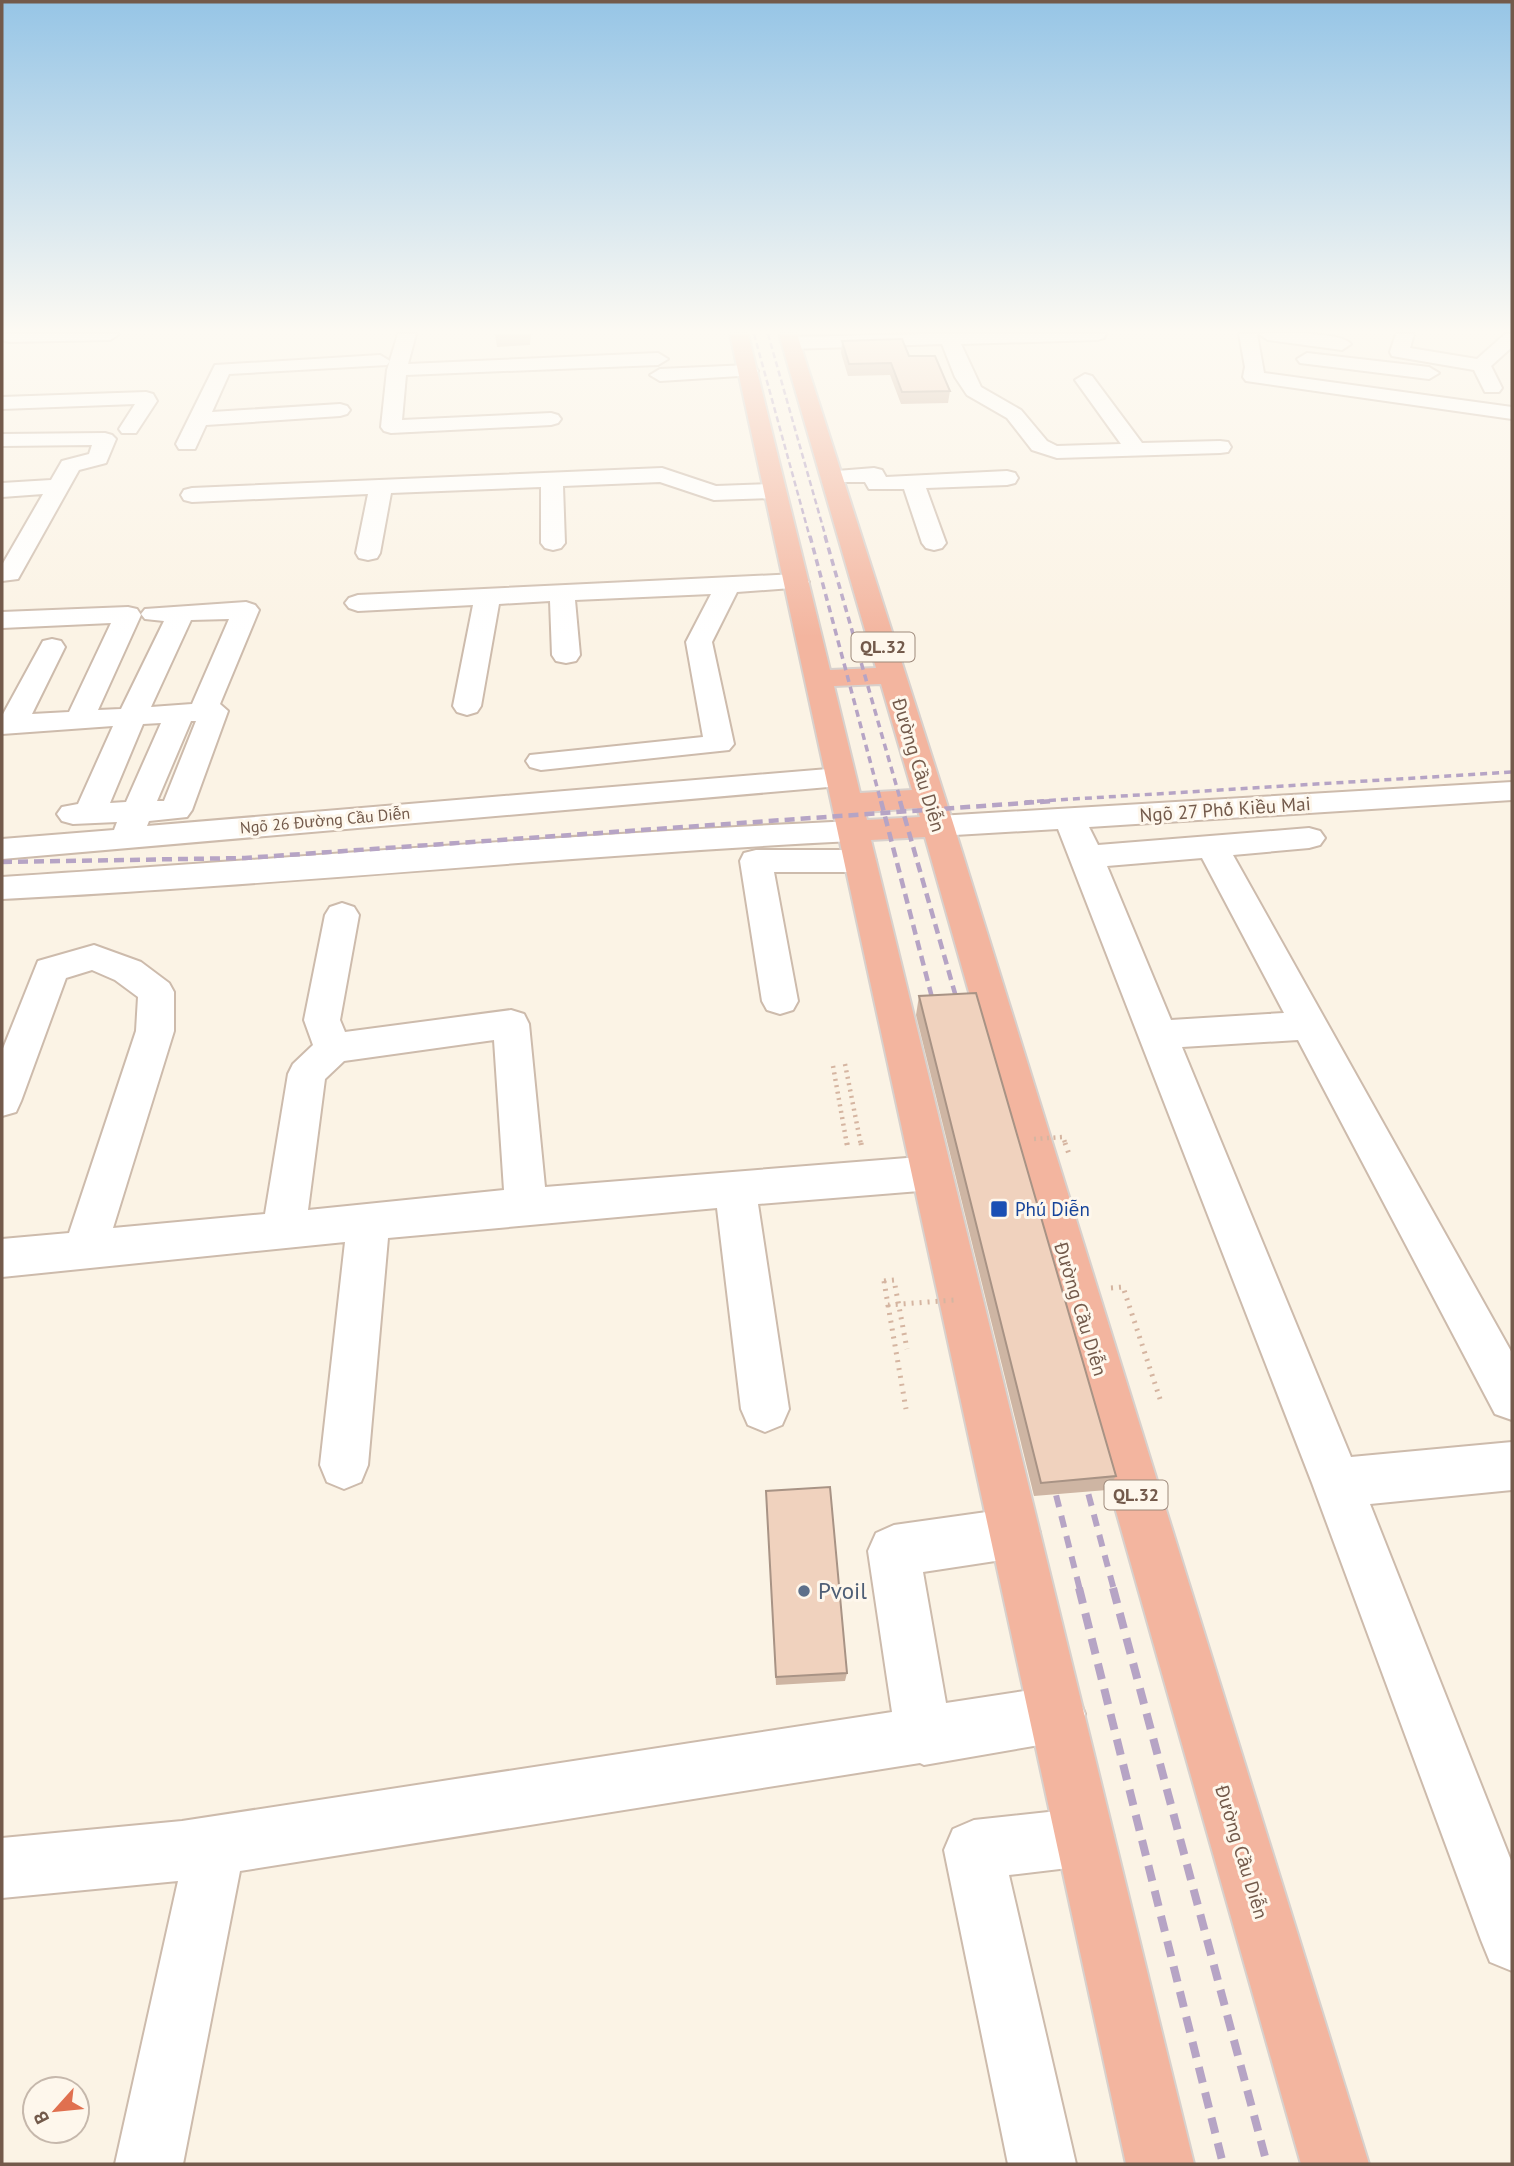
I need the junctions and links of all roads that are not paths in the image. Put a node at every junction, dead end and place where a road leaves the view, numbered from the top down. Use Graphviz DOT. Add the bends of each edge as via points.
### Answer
graph roads {
  1 [pos="191,435"];
  2 [pos="778,435"];
  3 [pos="800,435"];
  4 [pos="1027,435"];
  5 [pos="1125,435"];
  6 [pos="2,440"];
  7 [pos="187,444"];
  8 [pos="1220,447"];
  9 [pos="1136,450"];
  10 [pos="1007,478"];
  11 [pos="552,480"];
  12 [pos="913,482"];
  13 [pos="58,486"];
  14 [pos="380,488"];
  15 [pos="2,490"];
  16 [pos="806,493"];
  17 [pos="192,495"];
  18 [pos="934,542"];
  19 [pos="553,543"];
  20 [pos="368,553"];
  21 [pos="2,574"];
  22 [pos="796,582"];
  23 [pos="728,586"];
  24 [pos="562,593"];
  25 [pos="487,597"];
  26 [pos="358,603"];
  27 [pos="154,614"];
  28 [pos="2,620"];
  29 [pos="52,647"];
  30 [pos="566,655"];
  31 [pos="891,675"];
  32 [pos="818,678"];
  33 [pos="467,706"];
  34 [pos="192,712"];
  35 [pos="132,716"];
  36 [pos="80,719"];
  37 [pos="7,725"];
  38 [pos="541,761"];
  39 [pos="1512,791"];
  40 [pos="933,812"];
  41 [pos="850,818"];
  42 [pos="1070,819"];
  43 [pos="131,825"];
  44 [pos="1309,838"];
  45 [pos="1212,846"];
  46 [pos="2,849"];
  47 [pos="1087,857"];
  48 [pos="2,888"];
  49 [pos="342,915"];
  50 [pos="780,1001"];
  51 [pos="1310,1025"];
  52 [pos="1158,1035"];
  53 [pos="333,1048"];
  54 [pos="2,1101"];
  55 [pos="932,1173"];
  56 [pos="735,1189"];
  57 [pos="526,1206"];
  58 [pos="368,1222"];
  59 [pos="284,1230"];
  60 [pos="85,1250"];
  61 [pos="2,1258"];
  62 [pos="1512,1398"];
  63 [pos="765,1409"];
  64 [pos="344,1465"];
  65 [pos="1512,1466"];
  66 [pos="1337,1483"];
  67 [pos="1015,1533"];
  68 [pos="1057,1714"];
  69 [pos="924,1737"];
  70 [pos="1085,1837"];
  71 [pos="215,1846"];
  72 [pos="2,1868"];
  73 [pos="1512,1940"];
  74 [pos="149,2164"];
  75 [pos="1041,2164"];
  76 [pos="1160,2164"];
  77 [pos="1335,2164"];
  1 -- 7 [label="street"];
  2 -- 16 [label="highway, Đường Cầu Diễn / QL.32"];
  3 -- 16 [label="highway, Đường Cầu Diễn / QL.32"];
  4 -- 9 [label="street" via="1034,445 1057,452"];
  5 -- 9 [label="street"];
  6 -- 13 [label="street" via="105,439 98,458 70,466"];
  8 -- 9 [label="street"];
  10 -- 12 [label="street"];
  11 -- 14 [label="street"];
  11 -- 16 [label="street" via="687,473 714,493"];
  11 -- 19 [label="street"];
  12 -- 16 [label="street" via="877,484 874,475"];
  12 -- 18 [label="street"];
  13 -- 15 [label="street"];
  13 -- 21 [label="street" via="9,574"];
  14 -- 17 [label="street"];
  14 -- 20 [label="street"];
  16 -- 22 [label="highway, Đường Cầu Diễn / QL.32"];
  16 -- 31 [label="highway, Đường Cầu Diễn / QL.32"];
  22 -- 23 [label="street"];
  22 -- 32 [label="highway, Đường Cầu Diễn / QL.32"];
  23 -- 24 [label="street"];
  23 -- 38 [label="street" via="699,642 719,744"];
  24 -- 25 [label="street"];
  24 -- 30 [label="street"];
  25 -- 26 [label="street"];
  25 -- 33 [label="street"];
  27 -- 28 [label="street"];
  27 -- 34 [label="street" via="246,610"];
  27 -- 35 [label="street"];
  27 -- 36 [label="street"];
  29 -- 37 [label="street"];
  31 -- 32 [label="highway"];
  31 -- 40 [label="highway, Đường Cầu Diễn / QL.32"];
  32 -- 41 [label="highway, Đường Cầu Diễn / QL.32"];
  34 -- 35 [label="street"];
  34 -- 43 [label="street"];
  35 -- 36 [label="street"];
  35 -- 43 [label="street" via="81,814"];
  36 -- 37 [label="street"];
  39 -- 42 [label="street, Ngõ 27 Phố Kiều Mai"];
  40 -- 41 [label="highway"];
  40 -- 42 [label="street, Ngõ 27 Phố Kiều Mai"];
  40 -- 77 [label="highway, Đường Cầu Diễn / QL.32"];
  41 -- 43 [label="street, Ngõ 26 Đường Cầu Diễn"];
  41 -- 48 [label="street" via="680,839"];
  41 -- 50 [label="street" via="756,861"];
  41 -- 55 [label="highway, Đường Cầu Diễn / QL.32"];
  42 -- 47 [label="street"];
  43 -- 46 [label="street" via="76,845"];
  44 -- 45 [label="street"];
  45 -- 47 [label="street"];
  45 -- 51 [label="street"];
  47 -- 52 [label="street"];
  49 -- 53 [label="street" via="322,1020"];
  51 -- 52 [label="street"];
  51 -- 62 [label="street"];
  52 -- 66 [label="street"];
  53 -- 57 [label="street" via="512,1024"];
  53 -- 59 [label="street" via="307,1074"];
  54 -- 60 [label="street" via="51,971 94,957 128,971 156,992 155,1031"];
  55 -- 56 [label="street"];
  55 -- 67 [label="highway, Đường Cầu Diễn / QL.32"];
  56 -- 57 [label="street"];
  56 -- 63 [label="street"];
  57 -- 58 [label="street"];
  58 -- 59 [label="street"];
  58 -- 64 [label="street"];
  59 -- 60 [label="street"];
  60 -- 61 [label="street"];
  65 -- 66 [label="street"];
  66 -- 73 [label="street"];
  67 -- 68 [label="highway, Đường Cầu Diễn / QL.32"];
  67 -- 69 [label="street" via="894,1551"];
  68 -- 69 [label="street"];
  68 -- 70 [label="highway, Đường Cầu Diễn / QL.32"];
  69 -- 71 [label="street"];
  70 -- 75 [label="street" via="974,1850"];
  70 -- 76 [label="highway, Đường Cầu Diễn / QL.32"];
  71 -- 72 [label="street"];
  71 -- 74 [label="street"];
}
